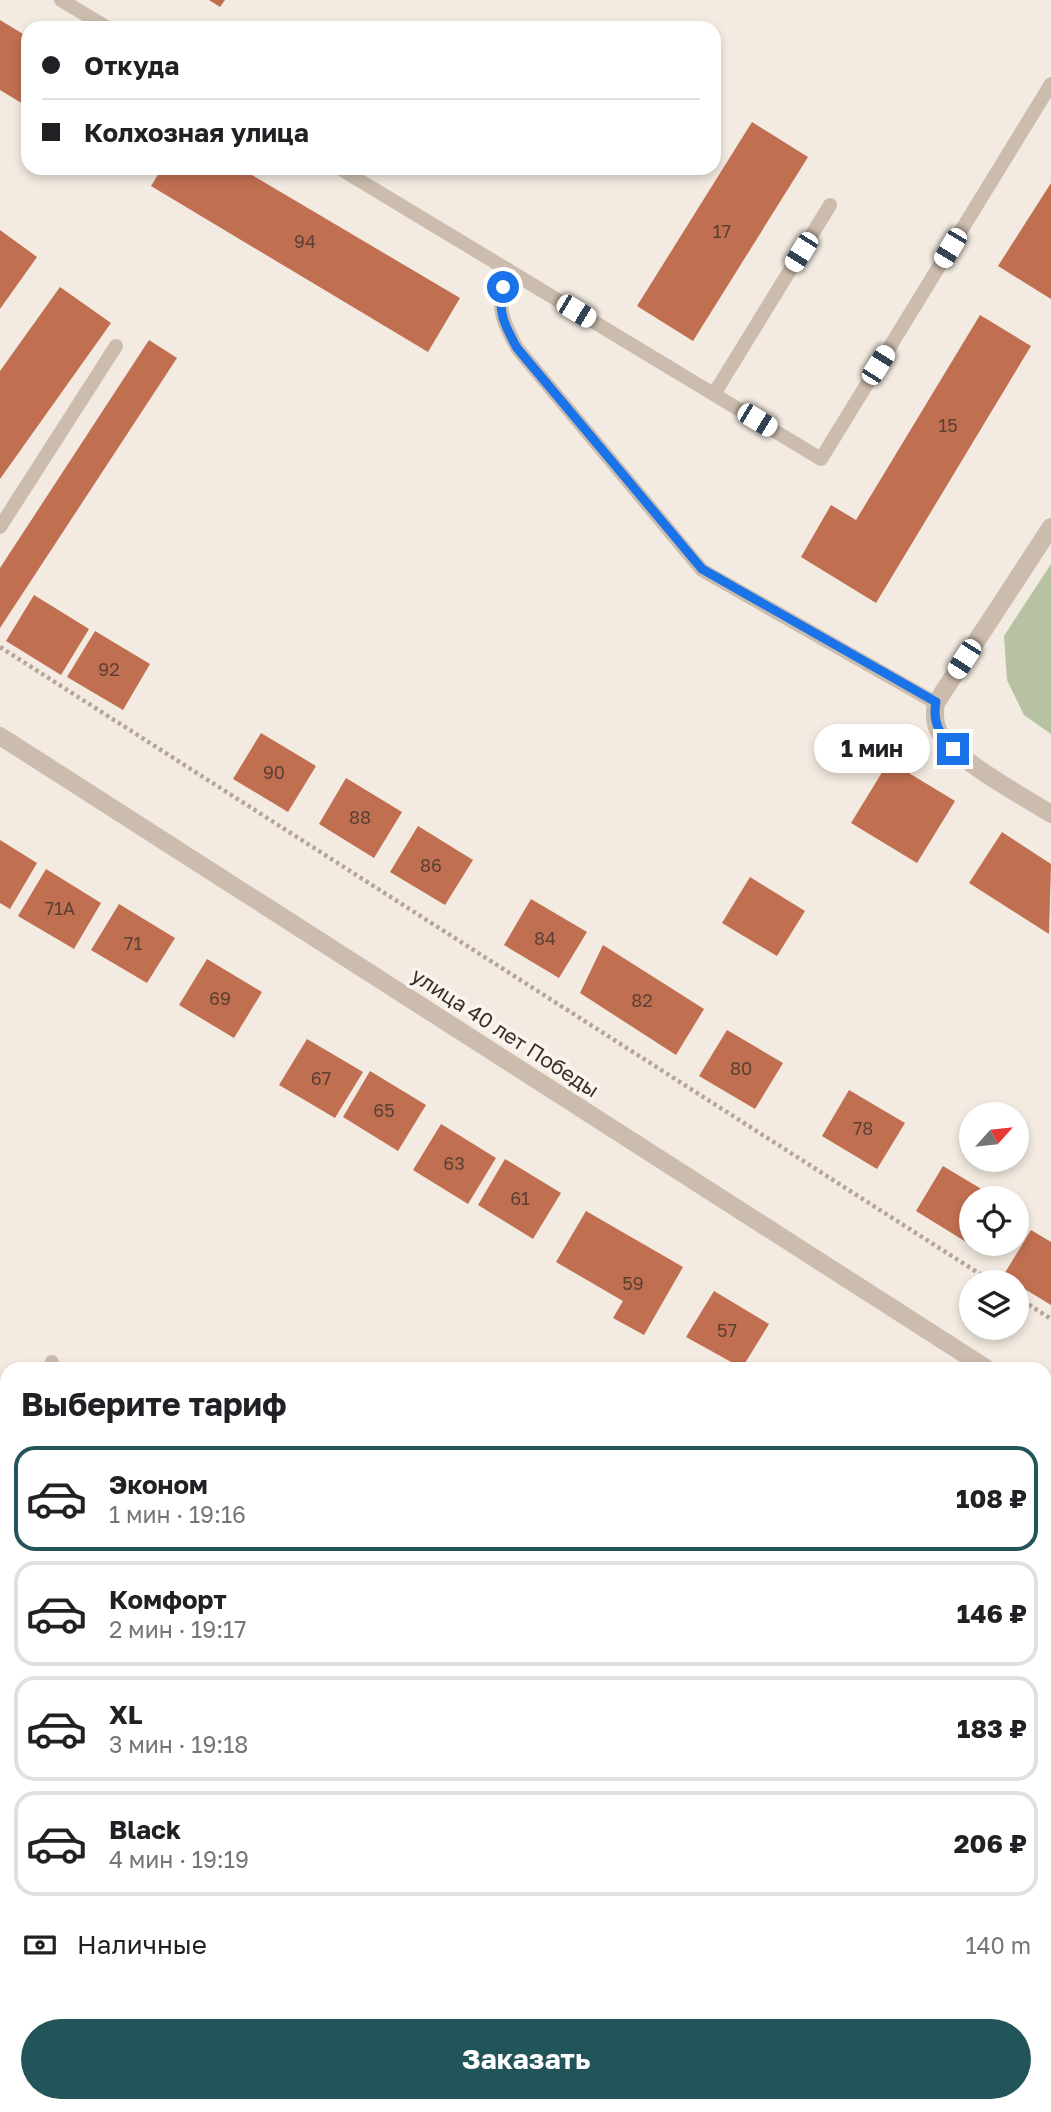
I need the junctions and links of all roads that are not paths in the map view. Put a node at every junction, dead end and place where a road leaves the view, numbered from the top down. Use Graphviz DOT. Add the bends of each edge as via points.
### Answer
graph roads {
  1 [pos="61,0"];
  2 [pos="96,21"];
  3 [pos="1051,84"];
  4 [pos="351,175"];
  5 [pos="831,205"];
  6 [pos="507,269"];
  7 [pos="116,346"];
  8 [pos="714,394"];
  9 [pos="0,527"];
  10 [pos="1051,527"];
  11 [pos="936,702"];
  12 [pos="0,736"];
  13 [pos="1051,814"];
  14 [pos="977,1362"];
  1 -- 2 [label="lane"];
  3 -- 8 [label="lane" via="821,459"];
  4 -- 6 [label="lane"];
  5 -- 8 [label="lane"];
  6 -- 8 [label="lane"];
  6 -- 11 [label="lane" via="499,306 517,348 702,569"];
  7 -- 9 [label="lane"];
  10 -- 11 [label="street"];
  11 -- 13 [label="street" via="933,716 953,749"];
  12 -- 14 [label="street, улица 40 лет Победы"];
}
